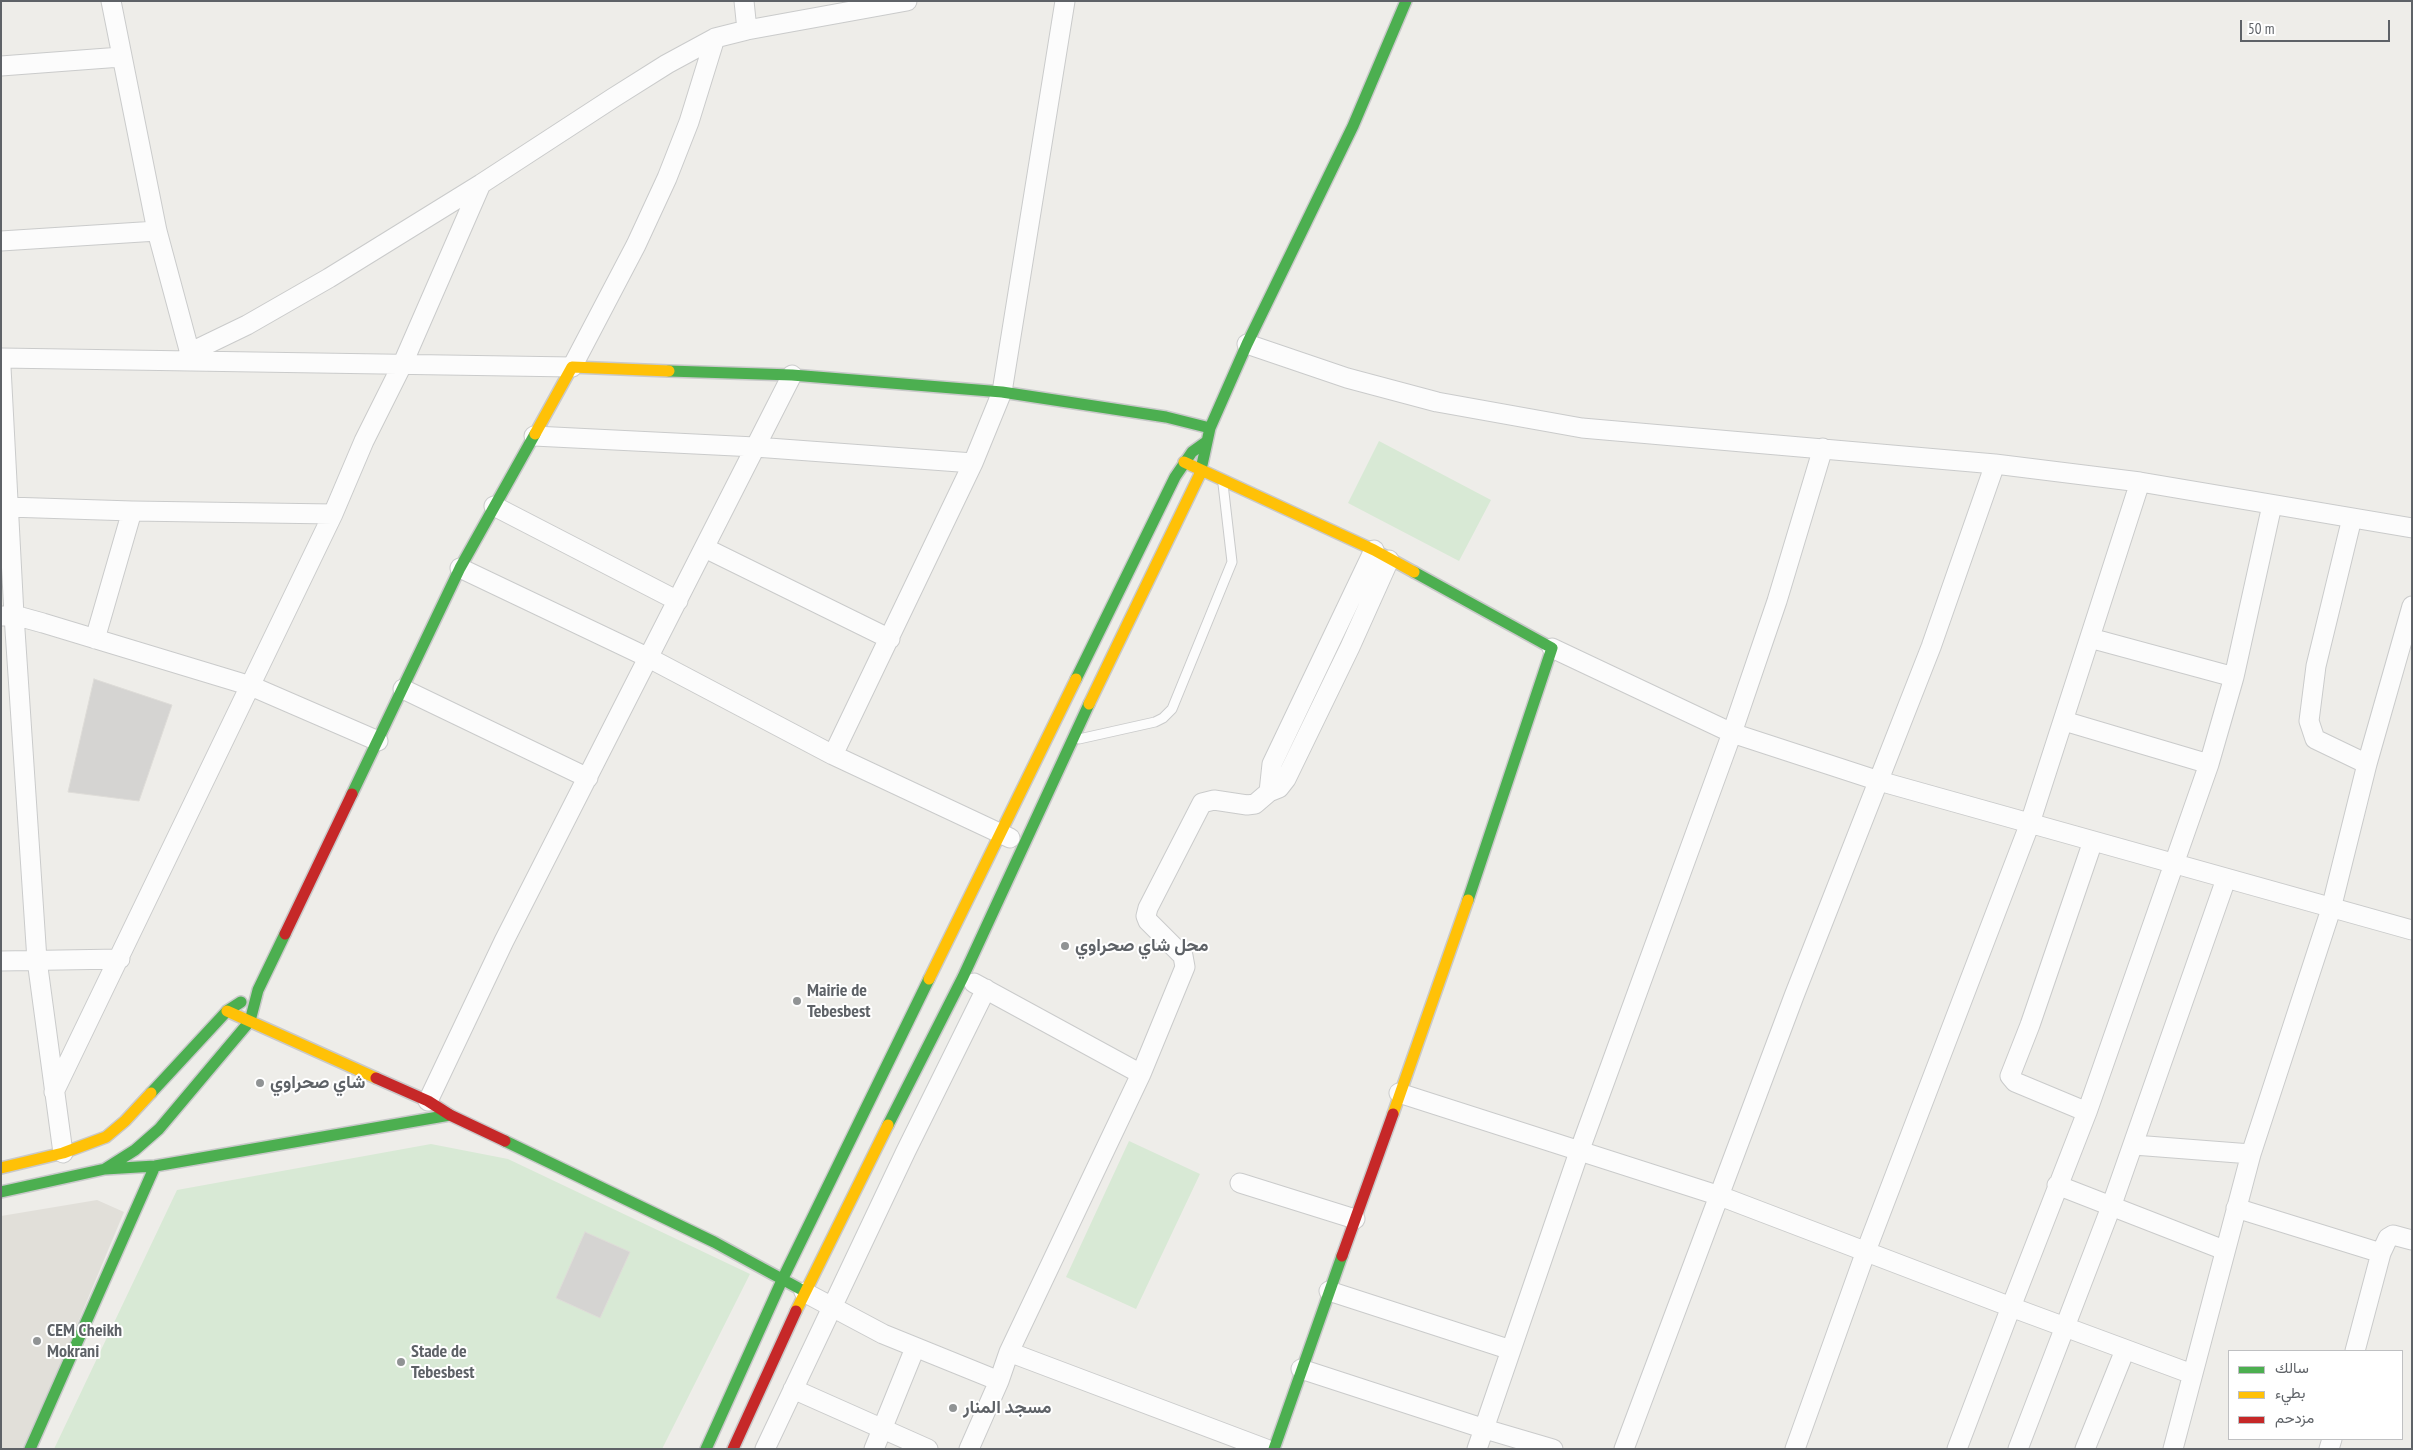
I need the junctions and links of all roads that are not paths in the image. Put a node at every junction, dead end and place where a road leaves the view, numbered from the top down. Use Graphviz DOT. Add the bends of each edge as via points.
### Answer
graph roads {
  1 [pos="110,1"];
  2 [pos="744,1"];
  3 [pos="907,1"];
  4 [pos="1065,1"];
  5 [pos="1406,1"];
  6 [pos="747,30"];
  7 [pos="716,38"];
  8 [pos="121,57"];
  9 [pos="1,66"];
  10 [pos="481,184"];
  11 [pos="157,231"];
  12 [pos="1,241"];
  13 [pos="1247,344"];
  14 [pos="190,357"];
  15 [pos="1,358"];
  16 [pos="403,363"];
  17 [pos="1,367"];
  18 [pos="572,367"];
  19 [pos="792,374"];
  20 [pos="1002,392"];
  21 [pos="1210,428"];
  22 [pos="534,436"];
  23 [pos="1206,442"];
  24 [pos="756,447"];
  25 [pos="1823,448"];
  26 [pos="1184,462"];
  27 [pos="973,463"];
  28 [pos="1996,464"];
  29 [pos="1202,470"];
  30 [pos="1223,480"];
  31 [pos="2140,482"];
  32 [pos="2272,505"];
  33 [pos="494,506"];
  34 [pos="8,507"];
  35 [pos="132,511"];
  36 [pos="333,514"];
  37 [pos="2352,518"];
  38 [pos="2412,528"];
  39 [pos="705,548"];
  40 [pos="1381,555"];
  41 [pos="460,568"];
  42 [pos="678,601"];
  43 [pos="2412,606"];
  44 [pos="8,615"];
  45 [pos="95,638"];
  46 [pos="2090,638"];
  47 [pos="890,639"];
  48 [pos="1552,648"];
  49 [pos="649,658"];
  50 [pos="2234,677"];
  51 [pos="251,686"];
  52 [pos="403,689"];
  53 [pos="2064,721"];
  54 [pos="1732,733"];
  55 [pos="1071,740"];
  56 [pos="378,741"];
  57 [pos="833,755"];
  58 [pos="2208,764"];
  59 [pos="2367,764"];
  60 [pos="588,778"];
  61 [pos="1878,781"];
  62 [pos="2030,823"];
  63 [pos="1001,834"];
  64 [pos="2093,841"];
  65 [pos="1025,844"];
  66 [pos="2175,865"];
  67 [pos="2226,879"];
  68 [pos="2331,909"];
  69 [pos="2412,930"];
  70 [pos="120,959"];
  71 [pos="37,960"];
  72 [pos="1,961"];
  73 [pos="938,963"];
  74 [pos="963,977"];
  75 [pos="986,989"];
  76 [pos="258,990"];
  77 [pos="227,1011"];
  78 [pos="250,1021"];
  79 [pos="1141,1074"];
  80 [pos="54,1092"];
  81 [pos="1399,1093"];
  82 [pos="428,1100"];
  83 [pos="2087,1112"];
  84 [pos="450,1115"];
  85 [pos="2134,1145"];
  86 [pos="1578,1152"];
  87 [pos="63,1153"];
  88 [pos="2251,1154"];
  89 [pos="854,1164"];
  90 [pos="155,1166"];
  91 [pos="1,1168"];
  92 [pos="105,1169"];
  93 [pos="1240,1182"];
  94 [pos="2057,1186"];
  95 [pos="1,1192"];
  96 [pos="1720,1196"];
  97 [pos="2111,1207"];
  98 [pos="2236,1208"];
  99 [pos="1355,1219"];
  100 [pos="2412,1240"];
  101 [pos="2224,1250"];
  102 [pos="1866,1251"];
  103 [pos="2381,1253"];
  104 [pos="783,1278"];
  105 [pos="804,1292"];
  106 [pos="1329,1292"];
  107 [pos="2011,1307"];
  108 [pos="831,1308"];
  109 [pos="2064,1327"];
  110 [pos="915,1348"];
  111 [pos="1512,1350"];
  112 [pos="2125,1350"];
  113 [pos="2355,1350"];
  114 [pos="1009,1352"];
  115 [pos="1301,1369"];
  116 [pos="2192,1374"];
  117 [pos="999,1381"];
  118 [pos="793,1389"];
  119 [pos="1484,1429"];
  120 [pos="883,1430"];
  121 [pos="30,1449"];
  122 [pos="706,1449"];
  123 [pos="733,1449"];
  124 [pos="765,1449"];
  125 [pos="874,1449"];
  126 [pos="928,1449"];
  127 [pos="969,1449"];
  128 [pos="1266,1449"];
  129 [pos="1274,1449"];
  130 [pos="1478,1449"];
  131 [pos="1553,1449"];
  132 [pos="1624,1449"];
  133 [pos="1795,1449"];
  134 [pos="1957,1449"];
  135 [pos="2018,1449"];
  136 [pos="2085,1449"];
  137 [pos="2173,1449"];
  1 -- 8 [label="street"];
  2 -- 6 [label="street"];
  3 -- 6 [label="street"];
  4 -- 20 [label="street"];
  5 -- 13 [label="street" via="1353,126"];
  6 -- 7 [label="street"];
  7 -- 10 [label="street" via="612,98"];
  7 -- 18 [label="street" via="667,178"];
  8 -- 9 [label="street"];
  8 -- 11 [label="street"];
  10 -- 14 [label="street" via="329,278"];
  10 -- 16 [label="street"];
  11 -- 12 [label="street"];
  11 -- 14 [label="street"];
  13 -- 21 [label="street"];
  13 -- 25 [label="street" via="1346,378 1436,402 1508,416 1638,434"];
  14 -- 15 [label="street"];
  14 -- 16 [label="street"];
  16 -- 18 [label="street"];
  16 -- 36 [label="street"];
  17 -- 34 [label="street"];
  18 -- 19 [label="street"];
  18 -- 22 [label="street"];
  19 -- 20 [label="street"];
  19 -- 24 [label="street"];
  20 -- 21 [label="street" via="1166,417"];
  20 -- 27 [label="street"];
  21 -- 23 [label="street"];
  22 -- 24 [label="street"];
  22 -- 33 [label="street"];
  23 -- 26 [label="street"];
  23 -- 29 [label="street"];
  24 -- 27 [label="street"];
  24 -- 39 [label="street"];
  25 -- 28 [label="street"];
  25 -- 54 [label="street" via="1777,601"];
  26 -- 29 [label="street"];
  26 -- 63 [label="street"];
  27 -- 47 [label="street"];
  28 -- 31 [label="street"];
  28 -- 61 [label="street" via="1931,647"];
  29 -- 30 [label="street"];
  29 -- 55 [label="street"];
  30 -- 40 [label="street"];
  30 -- 55 [label="lane" via="1232,562 1172,709 1155,722"];
  31 -- 32 [label="street"];
  31 -- 46 [label="street"];
  32 -- 37 [label="street"];
  32 -- 50 [label="street"];
  33 -- 41 [label="street"];
  33 -- 42 [label="street"];
  34 -- 35 [label="street"];
  34 -- 44 [label="street"];
  35 -- 36 [label="street"];
  35 -- 45 [label="street"];
  36 -- 51 [label="street"];
  37 -- 38 [label="street"];
  37 -- 59 [label="street" via="2316,666 2309,721 2315,739"];
  39 -- 42 [label="street"];
  39 -- 47 [label="street"];
  40 -- 48 [label="street"];
  40 -- 79 [label="street" via="1272,764 1269,792 1255,804 1214,800 1202,803 1148,908 1148,921 1183,956 1185,967"];
  41 -- 49 [label="street"];
  41 -- 52 [label="street"];
  42 -- 49 [label="street"];
  43 -- 59 [label="street"];
  44 -- 45 [label="street"];
  44 -- 71 [label="street"];
  45 -- 51 [label="street"];
  46 -- 50 [label="street"];
  46 -- 53 [label="street"];
  47 -- 57 [label="street"];
  48 -- 54 [label="street"];
  48 -- 81 [label="street"];
  49 -- 57 [label="street"];
  49 -- 60 [label="street"];
  50 -- 58 [label="street"];
  51 -- 56 [label="street"];
  51 -- 70 [label="street"];
  52 -- 56 [label="street"];
  52 -- 60 [label="street"];
  53 -- 58 [label="street"];
  53 -- 62 [label="street"];
  54 -- 61 [label="street"];
  54 -- 86 [label="street"];
  55 -- 65 [label="street"];
  56 -- 76 [label="street"];
  57 -- 63 [label="street"];
  58 -- 66 [label="street"];
  59 -- 68 [label="street"];
  60 -- 82 [label="street" via="504,941"];
  61 -- 62 [label="street"];
  61 -- 96 [label="street"];
  62 -- 64 [label="street"];
  62 -- 102 [label="street"];
  63 -- 65 [label="street"];
  63 -- 73 [label="street"];
  64 -- 66 [label="street"];
  64 -- 83 [label="street" via="2010,1076 2015,1082"];
  65 -- 74 [label="street"];
  66 -- 67 [label="street"];
  66 -- 83 [label="street"];
  67 -- 68 [label="street"];
  67 -- 85 [label="street"];
  68 -- 69 [label="street"];
  68 -- 88 [label="street"];
  70 -- 71 [label="street"];
  70 -- 80 [label="street"];
  71 -- 72 [label="street"];
  71 -- 80 [label="street"];
  73 -- 74 [label="street"];
  73 -- 89 [label="street"];
  74 -- 75 [label="street"];
  74 -- 89 [label="street"];
  75 -- 79 [label="street"];
  75 -- 108 [label="street"];
  76 -- 77 [label="street"];
  76 -- 78 [label="street"];
  77 -- 78 [label="street"];
  77 -- 87 [label="street" via="125,1121 94,1143"];
  78 -- 82 [label="street"];
  78 -- 92 [label="street" via="159,1129 135,1150"];
  79 -- 114 [label="street"];
  80 -- 87 [label="street"];
  81 -- 86 [label="street"];
  81 -- 99 [label="street"];
  82 -- 84 [label="street"];
  83 -- 94 [label="street"];
  84 -- 90 [label="street"];
  84 -- 104 [label="street"];
  85 -- 88 [label="street"];
  85 -- 97 [label="street"];
  86 -- 96 [label="street"];
  86 -- 111 [label="street"];
  87 -- 91 [label="street"];
  88 -- 98 [label="street"];
  89 -- 104 [label="street"];
  89 -- 105 [label="street"];
  90 -- 92 [label="street"];
  90 -- 121 [label="street"];
  92 -- 95 [label="street"];
  93 -- 99 [label="street"];
  94 -- 97 [label="street"];
  94 -- 107 [label="street"];
  96 -- 102 [label="street"];
  96 -- 132 [label="street"];
  97 -- 101 [label="street"];
  97 -- 109 [label="street"];
  98 -- 101 [label="street"];
  98 -- 103 [label="street"];
  99 -- 106 [label="street"];
  100 -- 103 [label="street" via="2390,1236"];
  101 -- 116 [label="street"];
  102 -- 107 [label="street"];
  102 -- 133 [label="street"];
  103 -- 113 [label="street"];
  104 -- 105 [label="street"];
  104 -- 122 [label="street"];
  105 -- 108 [label="street"];
  105 -- 123 [label="street"];
  106 -- 111 [label="street"];
  106 -- 115 [label="street"];
  107 -- 109 [label="street"];
  107 -- 134 [label="street"];
  108 -- 110 [label="street"];
  108 -- 118 [label="street"];
  109 -- 112 [label="street"];
  109 -- 135 [label="street"];
  110 -- 117 [label="street"];
  110 -- 120 [label="street"];
  111 -- 119 [label="street"];
  112 -- 116 [label="street"];
  112 -- 136 [label="street"];
  114 -- 117 [label="street"];
  114 -- 128 [label="street"];
  115 -- 119 [label="street"];
  115 -- 129 [label="street"];
  116 -- 137 [label="street"];
  117 -- 127 [label="street"];
  118 -- 120 [label="street"];
  118 -- 124 [label="street"];
  119 -- 130 [label="street"];
  119 -- 131 [label="street"];
  120 -- 125 [label="street"];
  120 -- 126 [label="street"];
}
